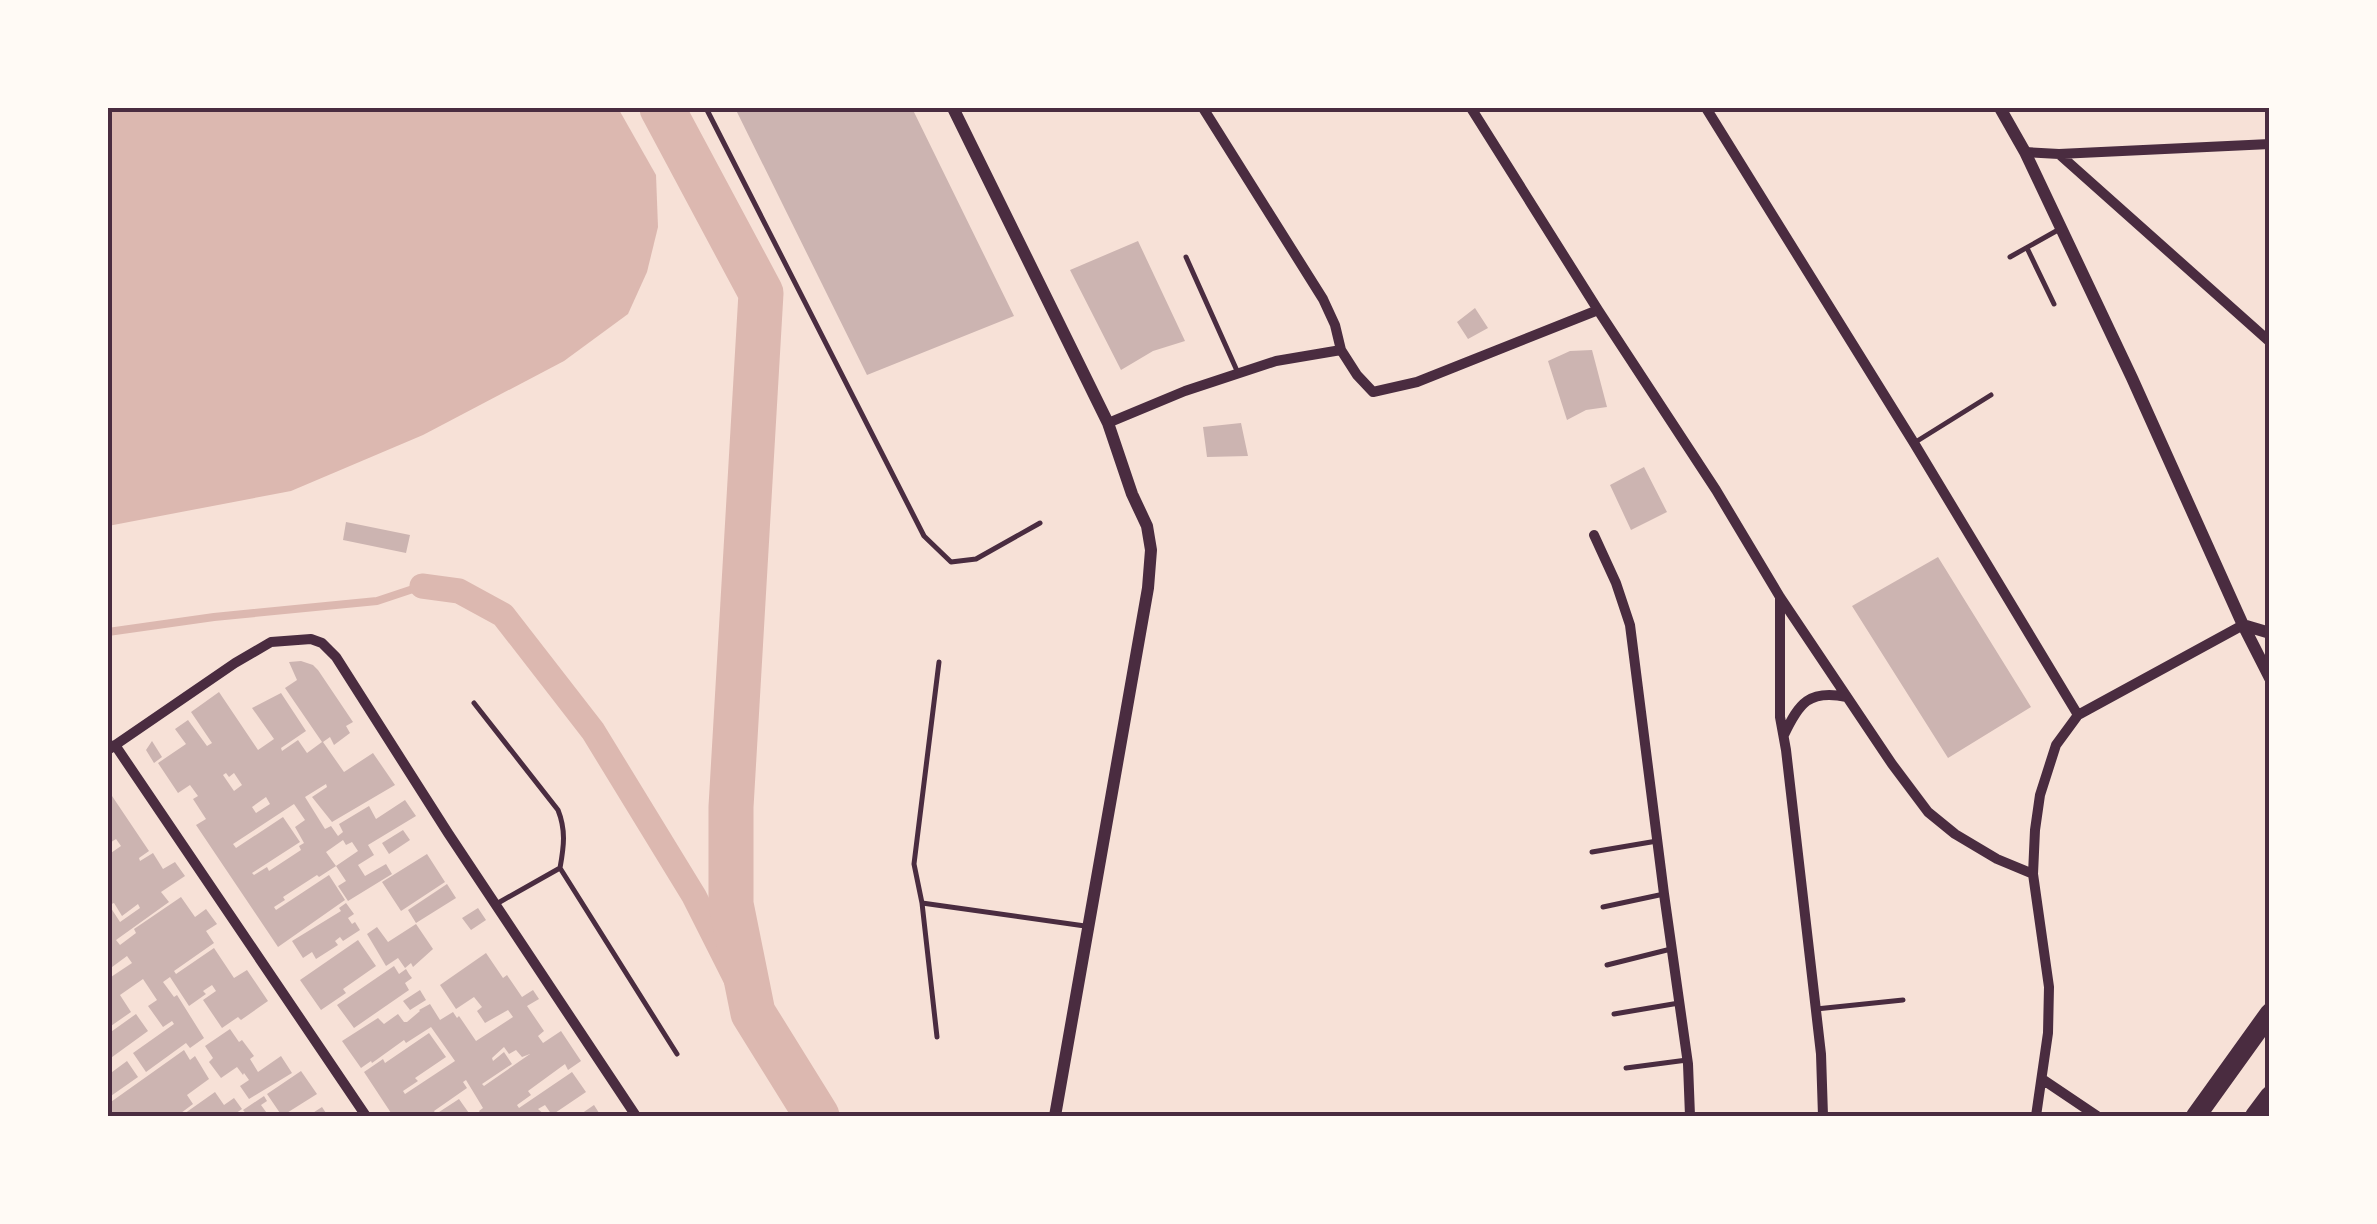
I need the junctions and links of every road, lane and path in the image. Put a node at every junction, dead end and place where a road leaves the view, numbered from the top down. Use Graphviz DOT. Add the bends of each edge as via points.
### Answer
graph roads {
  1 [pos="706,108"];
  2 [pos="953,108"];
  3 [pos="1203,108"];
  4 [pos="1471,108"];
  5 [pos="1706,108"];
  6 [pos="2000,108"];
  7 [pos="2270,144"];
  8 [pos="2025,152"];
  9 [pos="2059,154"];
  10 [pos="2061,228"];
  11 [pos="2026,248"];
  12 [pos="1186,257"];
  13 [pos="2010,257"];
  14 [pos="2054,304"];
  15 [pos="1598,310"];
  16 [pos="2270,342"];
  17 [pos="1341,350"];
  18 [pos="1238,374"];
  19 [pos="1990,395"];
  20 [pos="1108,423"];
  21 [pos="1914,443"];
  22 [pos="1040,523"];
  23 [pos="1594,535"];
  24 [pos="1780,597"];
  25 [pos="2243,625"];
  26 [pos="2270,634"];
  27 [pos="939,662"];
  28 [pos="2270,678"];
  29 [pos="1847,697"];
  30 [pos="474,703"];
  31 [pos="2078,715"];
  32 [pos="1784,736"];
  33 [pos="111,747"];
  34 [pos="1657,842"];
  35 [pos="1592,852"];
  36 [pos="560,868"];
  37 [pos="2034,874"];
  38 [pos="1664,894"];
  39 [pos="922,903"];
  40 [pos="496,905"];
  41 [pos="1603,907"];
  42 [pos="1088,926"];
  43 [pos="1672,950"];
  44 [pos="1607,965"];
  45 [pos="1902,1000"];
  46 [pos="1679,1003"];
  47 [pos="1816,1009"];
  48 [pos="2269,1013"];
  49 [pos="1614,1014"];
  50 [pos="937,1037"];
  51 [pos="676,1054"];
  52 [pos="1687,1060"];
  53 [pos="1626,1068"];
  54 [pos="2042,1079"];
  55 [pos="2270,1096"];
  56 [pos="366,1116"];
  57 [pos="636,1116"];
  58 [pos="1055,1116"];
  59 [pos="1690,1116"];
  60 [pos="1824,1116"];
  61 [pos="2036,1116"];
  62 [pos="2098,1116"];
  63 [pos="2196,1116"];
  64 [pos="2255,1116"];
  1 -- 22 [label="lane" via="924,536 951,562 976,559"];
  2 -- 20 [label="street"];
  3 -- 17 [label="street" via="1323,299"];
  4 -- 15 [label="street"];
  5 -- 21 [label="street"];
  6 -- 8 [label="street"];
  7 -- 9 [label="street"];
  8 -- 9 [label="street"];
  8 -- 10 [label="street"];
  9 -- 16 [label="street"];
  10 -- 11 [label="lane"];
  10 -- 25 [label="street"];
  11 -- 13 [label="lane"];
  11 -- 14 [label="lane"];
  12 -- 18 [label="lane"];
  15 -- 17 [label="street" via="1416,382 1373,392"];
  15 -- 24 [label="street"];
  17 -- 18 [label="street"];
  18 -- 20 [label="street"];
  19 -- 21 [label="lane"];
  20 -- 42 [label="street" via="1151,550"];
  21 -- 31 [label="street"];
  23 -- 34 [label="street" via="1630,625"];
  24 -- 29 [label="street"];
  24 -- 32 [label="street"];
  25 -- 26 [label="street"];
  25 -- 28 [label="street"];
  25 -- 31 [label="street"];
  27 -- 39 [label="lane" via="914,864"];
  29 -- 32 [label="street" via="1807,698"];
  29 -- 37 [label="street" via="1928,812 1954,834"];
  30 -- 36 [label="lane" via="558,810 564,825"];
  31 -- 37 [label="street" via="2056,744 2040,796"];
  32 -- 47 [label="street"];
  33 -- 40 [label="street" via="271,642 310,639 336,657"];
  33 -- 56 [label="street"];
  34 -- 35 [label="lane"];
  34 -- 38 [label="street"];
  36 -- 40 [label="lane"];
  36 -- 51 [label="lane"];
  37 -- 54 [label="street" via="2049,987"];
  38 -- 41 [label="lane"];
  38 -- 43 [label="street"];
  39 -- 42 [label="lane"];
  39 -- 50 [label="lane"];
  40 -- 57 [label="street"];
  42 -- 58 [label="street"];
  43 -- 44 [label="lane"];
  43 -- 46 [label="street"];
  45 -- 47 [label="lane"];
  46 -- 49 [label="lane"];
  46 -- 52 [label="street"];
  47 -- 60 [label="street"];
  48 -- 63 [label="highway"];
  52 -- 53 [label="lane"];
  52 -- 59 [label="street"];
  54 -- 61 [label="street"];
  54 -- 62 [label="street"];
  55 -- 64 [label="highway"];
}
